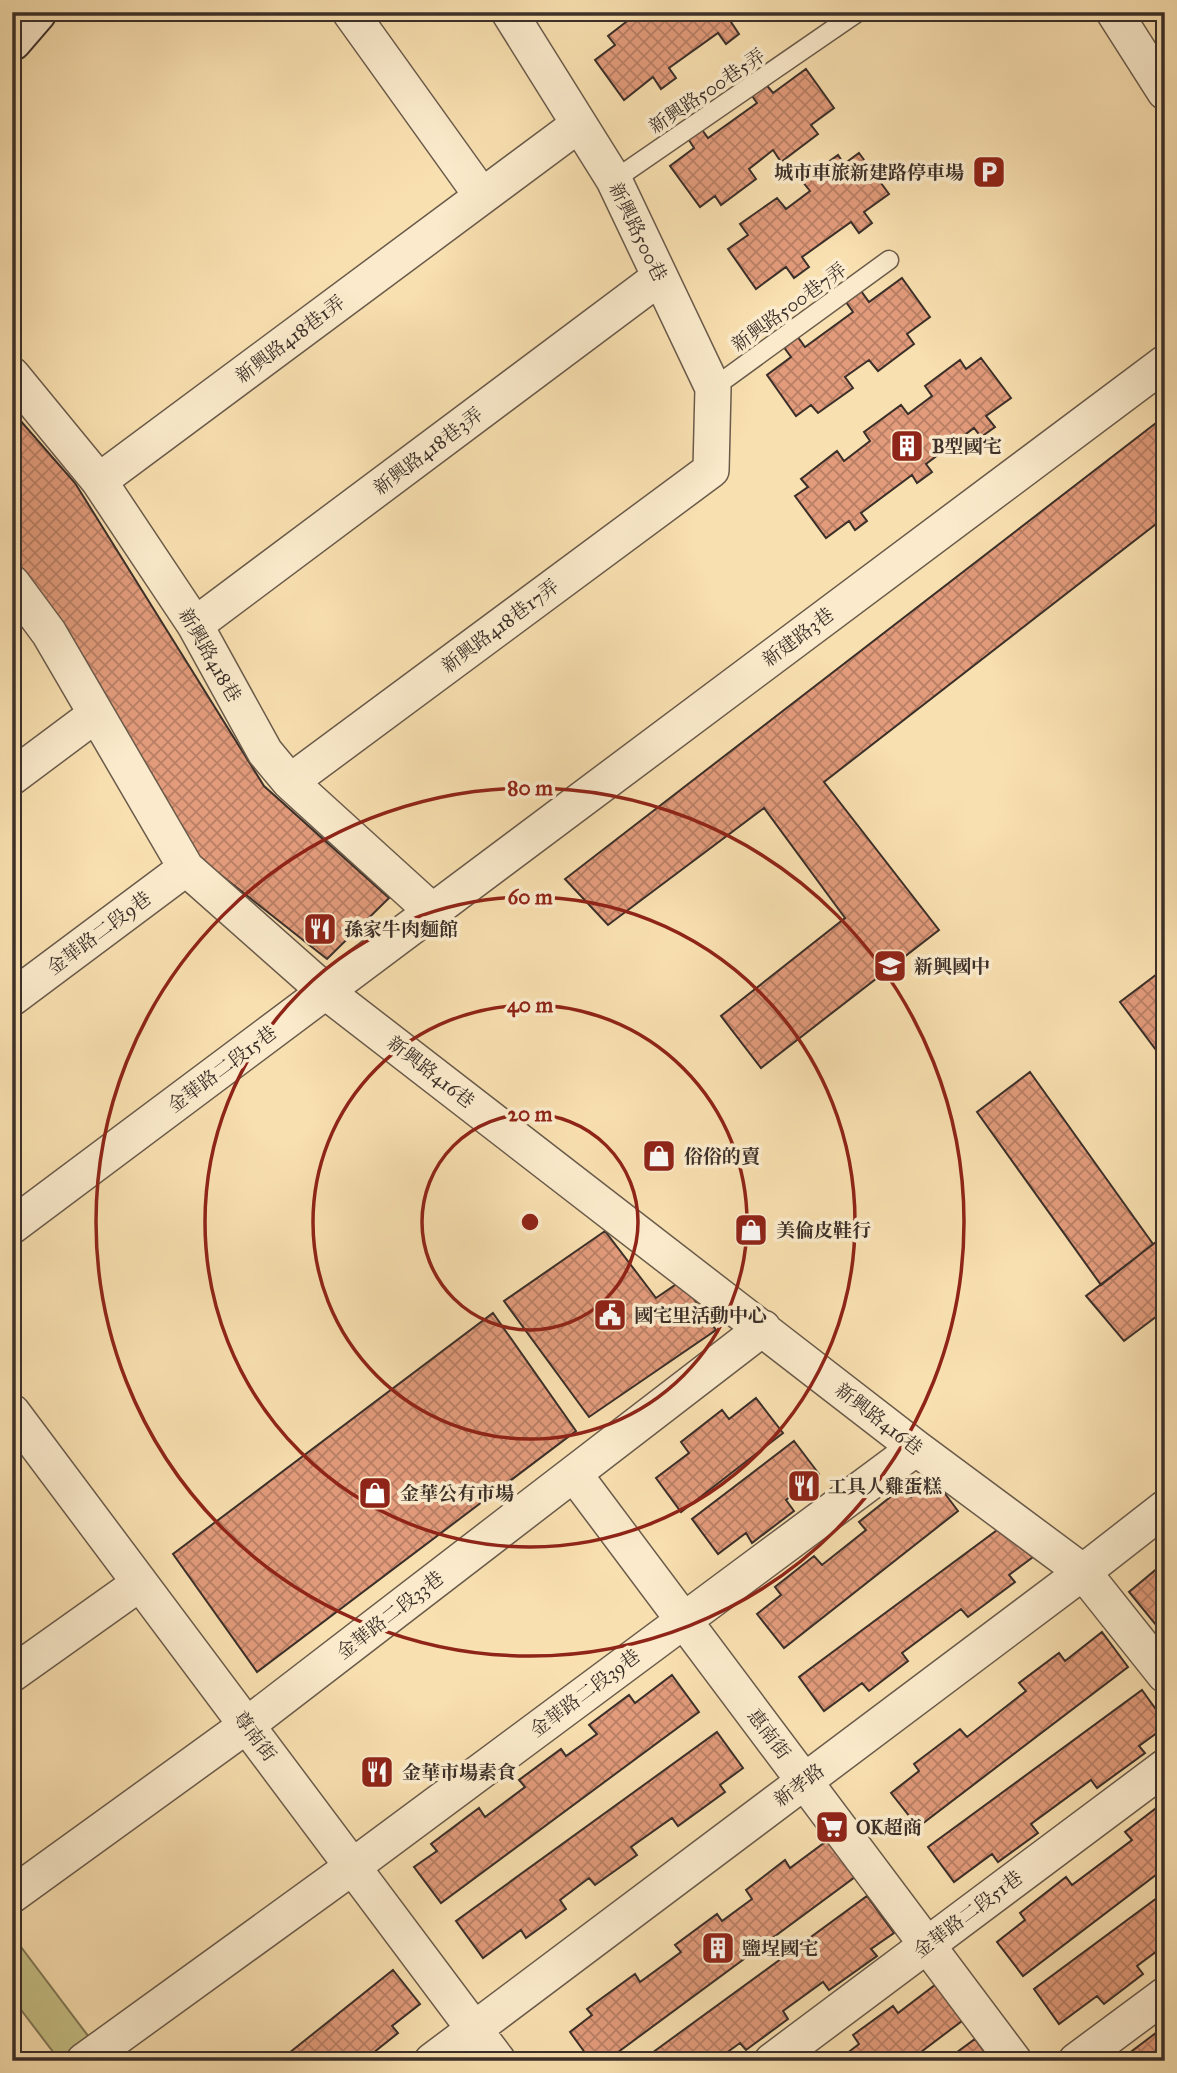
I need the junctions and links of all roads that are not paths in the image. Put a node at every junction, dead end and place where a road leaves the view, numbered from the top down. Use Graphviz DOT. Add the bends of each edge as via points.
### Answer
graph roads {
  1 [pos="37,12"];
  2 [pos="350,12"];
  3 [pos="509,12"];
  4 [pos="858,12"];
  5 [pos="1114,12"];
  6 [pos="12,41"];
  7 [pos="1165,92"];
  8 [pos="579,125"];
  9 [pos="614,180"];
  10 [pos="482,196"];
  11 [pos="889,260"];
  12 [pos="660,277"];
  13 [pos="1165,363"];
  14 [pos="12,375"];
  15 [pos="713,388"];
  16 [pos="710,470"];
  17 [pos="99,481"];
  18 [pos="12,583"];
  19 [pos="195,625"];
  20 [pos="95,715"];
  21 [pos="12,777"];
  22 [pos="290,782"];
  23 [pos="186,868"];
  24 [pos="432,911"];
  25 [pos="325,991"];
  26 [pos="12,998"];
  27 [pos="12,1226"];
  28 [pos="763,1328"];
  29 [pos="18,1432"];
  30 [pos="916,1448"];
  31 [pos="574,1474"];
  32 [pos="1165,1508"];
  33 [pos="1083,1572"];
  34 [pos="140,1583"];
  35 [pos="683,1620"];
  36 [pos="12,1674"];
  37 [pos="1165,1675"];
  38 [pos="247,1726"];
  39 [pos="1165,1767"];
  40 [pos="804,1782"];
  41 [pos="352,1867"];
  42 [pos="12,1895"];
  43 [pos="927,1945"];
  44 [pos="1165,1995"];
  45 [pos="475,2029"];
  46 [pos="84,2061"];
  47 [pos="432,2061"];
  48 [pos="498,2061"];
  49 [pos="772,2061"];
  50 [pos="1014,2061"];
  51 [pos="1076,2061"];
  1 -- 6 [label="street"];
  2 -- 10 [label="street"];
  3 -- 8 [label="street, 新興路500巷"];
  4 -- 9 [label="lane, 新興路500巷5弄"];
  5 -- 7 [label="street"];
  8 -- 9 [label="street, 新興路500巷"];
  8 -- 10 [label="street, 新興路418巷1弄"];
  9 -- 12 [label="street, 新興路500巷"];
  10 -- 17 [label="street, 新興路418巷1弄"];
  11 -- 15 [label="lane, 新興路500巷7弄"];
  12 -- 15 [label="street, 新興路500巷"];
  12 -- 19 [label="street, 新興路418巷3弄"];
  13 -- 24 [label="street, 新建路3巷"];
  14 -- 17 [label="street, 新興路418巷"];
  15 -- 16 [label="street, 新興路500巷"];
  16 -- 22 [label="street, 新興路418巷17弄"];
  17 -- 19 [label="street, 新興路418巷"];
  18 -- 20 [label="street, 新興路416巷" via="49,633"];
  19 -- 22 [label="street, 新興路418巷" via="265,752"];
  20 -- 21 [label="street"];
  20 -- 23 [label="street, 新興路416巷"];
  22 -- 24 [label="street, 新興路418巷"];
  23 -- 25 [label="street, 新興路416巷"];
  23 -- 26 [label="street, 金華路二段9巷"];
  24 -- 25 [label="street, 金華路二段15巷"];
  25 -- 27 [label="street, 金華路二段15巷"];
  25 -- 28 [label="street, 新興路416巷"];
  28 -- 30 [label="street, 新興路416巷"];
  28 -- 31 [label="street, 金華路二段33巷"];
  29 -- 34 [label="street, 尊南街"];
  30 -- 33 [label="street, 新興路416巷"];
  30 -- 35 [label="street, 金華路二段39巷"];
  31 -- 35 [label="street, 惠南街"];
  31 -- 38 [label="street, 金華路二段33巷"];
  32 -- 33 [label="street, 新孝路"];
  33 -- 37 [label="street, 新興路416巷"];
  33 -- 40 [label="street, 新孝路"];
  34 -- 36 [label="street"];
  34 -- 38 [label="street, 尊南街"];
  35 -- 40 [label="street, 惠南街"];
  35 -- 41 [label="street, 金華路二段39巷"];
  38 -- 41 [label="street, 尊南街"];
  38 -- 42 [label="street, 金華路二段33巷"];
  39 -- 43 [label="street, 金華路二段51巷"];
  40 -- 43 [label="street, 惠南街"];
  40 -- 45 [label="street, 新孝路"];
  41 -- 45 [label="street, 尊南街"];
  41 -- 46 [label="street, 金華路二段39巷"];
  43 -- 49 [label="street, 金華路二段51巷"];
  43 -- 50 [label="street, 惠南街"];
  44 -- 51 [label="street"];
  45 -- 47 [label="street, 新孝路"];
  45 -- 48 [label="street, 尊南街"];
}
